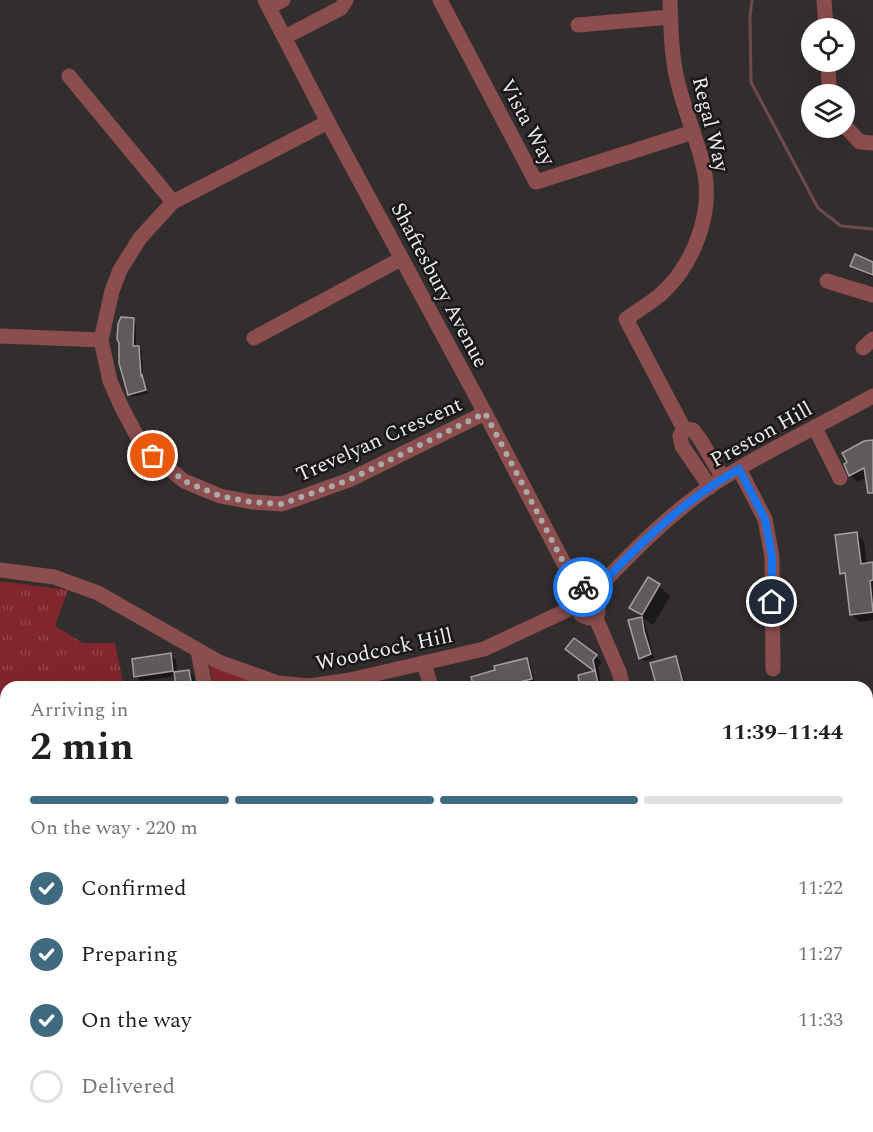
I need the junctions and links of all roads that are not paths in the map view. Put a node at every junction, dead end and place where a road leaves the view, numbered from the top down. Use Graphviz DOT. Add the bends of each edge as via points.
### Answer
graph roads {
  1 [pos="283,0"];
  2 [pos="346,0"];
  3 [pos="440,0"];
  4 [pos="670,0"];
  5 [pos="824,0"];
  6 [pos="267,4"];
  7 [pos="670,17"];
  8 [pos="825,18"];
  9 [pos="579,25"];
  10 [pos="285,37"];
  11 [pos="69,76"];
  12 [pos="328,122"];
  13 [pos="693,132"];
  14 [pos="855,137"];
  15 [pos="873,143"];
  16 [pos="173,202"];
  17 [pos="401,259"];
  18 [pos="827,281"];
  19 [pos="873,295"];
  20 [pos="0,336"];
  21 [pos="254,338"];
  22 [pos="101,340"];
  23 [pos="873,396"];
  24 [pos="485,413"];
  25 [pos="815,428"];
  26 [pos="684,429"];
  27 [pos="739,469"];
  28 [pos="723,478"];
  29 [pos="840,478"];
  30 [pos="710,488"];
  31 [pos="0,570"];
  32 [pos="578,590"];
  33 [pos="596,590"];
  34 [pos="576,606"];
  35 [pos="595,616"];
  36 [pos="198,651"];
  37 [pos="424,663"];
  38 [pos="773,669"];
  39 [pos="204,681"];
  40 [pos="272,681"];
  41 [pos="361,681"];
  42 [pos="429,681"];
  43 [pos="621,681"];
  1 -- 6 [label="street"];
  2 -- 10 [label="street" via="341,8"];
  3 -- 13 [label="street, Vista Way" via="536,182"];
  4 -- 7 [label="street, Regal Way"];
  5 -- 8 [label="street"];
  6 -- 10 [label="street, Shaftesbury Avenue"];
  7 -- 9 [label="street"];
  7 -- 13 [label="street, Regal Way" via="675,68"];
  10 -- 12 [label="street, Shaftesbury Avenue"];
  11 -- 16 [label="street"];
  12 -- 16 [label="street, Trevelyan Crescent"];
  12 -- 17 [label="street, Shaftesbury Avenue"];
  13 -- 26 [label="street, Regal Way" via="705,176 703,225 696,244 668,287 626,319"];
  14 -- 15 [label="street" via="860,142"];
  16 -- 22 [label="street, Trevelyan Crescent" via="140,238 120,270"];
  17 -- 21 [label="street"];
  17 -- 24 [label="street, Shaftesbury Avenue"];
  18 -- 19 [label="street"];
  20 -- 22 [label="street"];
  22 -- 24 [label="street, Trevelyan Crescent" via="110,381 122,408 153,456 184,481 230,498 282,504 314,494"];
  23 -- 25 [label="street, Preston Hill"];
  24 -- 32 [label="street, Shaftesbury Avenue"];
  25 -- 27 [label="street, Preston Hill"];
  25 -- 29 [label="street"];
  26 -- 28 [label="street, Regal Way" via="693,430"];
  26 -- 30 [label="street, Regal Way" via="680,436 682,446"];
  27 -- 28 [label="street, Preston Hill"];
  27 -- 38 [label="street" via="765,519 772,556"];
  28 -- 30 [label="street, Preston Hill"];
  30 -- 33 [label="street, Preston Hill" via="662,524"];
  31 -- 36 [label="street, Woodcock Hill" via="54,577 98,593"];
  32 -- 33 [label="street" via="584,586"];
  32 -- 34 [label="street"];
  33 -- 35 [label="street" via="600,606"];
  34 -- 35 [label="street" via="581,615"];
  34 -- 37 [label="street, Woodcock Hill" via="484,649"];
  35 -- 43 [label="street"];
  36 -- 39 [label="street"];
  36 -- 40 [label="street, Woodcock Hill"];
  37 -- 41 [label="street, Woodcock Hill"];
  37 -- 42 [label="street"];
}
